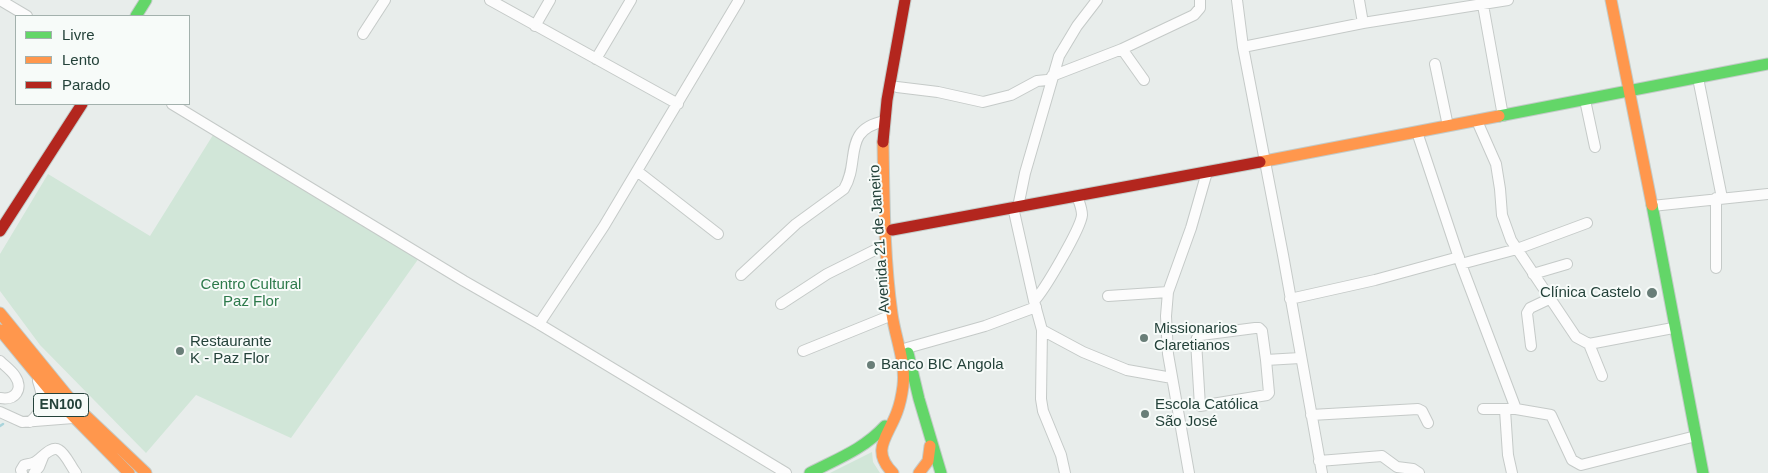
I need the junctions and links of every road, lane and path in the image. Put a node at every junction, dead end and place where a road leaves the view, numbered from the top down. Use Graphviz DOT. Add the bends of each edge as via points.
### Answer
graph roads {
  1 [pos="0,0"];
  2 [pos="146,0"];
  3 [pos="385,0"];
  4 [pos="550,0"];
  5 [pos="631,0"];
  6 [pos="739,0"];
  7 [pos="906,0"];
  8 [pos="912,0"];
  9 [pos="1097,0"];
  10 [pos="1200,0"];
  11 [pos="1237,0"];
  12 [pos="1360,0"];
  13 [pos="1508,0"];
  14 [pos="1611,0"];
  15 [pos="496,1"];
  16 [pos="1471,3"];
  17 [pos="1483,5"];
  18 [pos="25,15"];
  19 [pos="137,15"];
  20 [pos="1364,23"];
  21 [pos="535,26"];
  22 [pos="363,34"];
  23 [pos="1243,47"];
  24 [pos="1122,49"];
  25 [pos="596,59"];
  26 [pos="1436,64"];
  27 [pos="1768,64"];
  28 [pos="1698,78"];
  29 [pos="1052,79"];
  30 [pos="1144,80"];
  31 [pos="897,87"];
  32 [pos="1630,92"];
  33 [pos="1585,100"];
  34 [pos="678,104"];
  35 [pos="81,105"];
  36 [pos="174,105"];
  37 [pos="1503,116"];
  38 [pos="885,121"];
  39 [pos="1477,121"];
  40 [pos="1448,126"];
  41 [pos="1417,132"];
  42 [pos="1595,147"];
  43 [pos="1264,160"];
  44 [pos="637,171"];
  45 [pos="1207,172"];
  46 [pos="1768,194"];
  47 [pos="1077,196"];
  48 [pos="1719,198"];
  49 [pos="1652,206"];
  50 [pos="1016,207"];
  51 [pos="1587,223"];
  52 [pos="892,230"];
  53 [pos="0,231"];
  54 [pos="718,234"];
  55 [pos="884,245"];
  56 [pos="1517,249"];
  57 [pos="1460,260"];
  58 [pos="1567,264"];
  59 [pos="1716,268"];
  60 [pos="1533,274"];
  61 [pos="741,275"];
  62 [pos="1168,292"];
  63 [pos="1108,296"];
  64 [pos="1549,298"];
  65 [pos="1290,299"];
  66 [pos="781,304"];
  67 [pos="1035,304"];
  68 [pos="0,313"];
  69 [pos="892,315"];
  70 [pos="539,324"];
  71 [pos="1673,328"];
  72 [pos="0,330"];
  73 [pos="1042,330"];
  74 [pos="1589,344"];
  75 [pos="1531,346"];
  76 [pos="907,348"];
  77 [pos="803,351"];
  78 [pos="1300,358"];
  79 [pos="1266,360"];
  80 [pos="0,361"];
  81 [pos="1602,376"];
  82 [pos="1172,378"];
  83 [pos="38,379"];
  84 [pos="901,396"];
  85 [pos="0,398"];
  86 [pos="919,399"];
  87 [pos="1483,409"];
  88 [pos="1510,410"];
  89 [pos="0,412"];
  90 [pos="1311,415"];
  91 [pos="74,418"];
  92 [pos="30,422"];
  93 [pos="1428,423"];
  94 [pos="1696,436"];
  95 [pos="43,457"];
  96 [pos="1319,461"];
  97 [pos="22,473"];
  98 [pos="34,473"];
  99 [pos="76,473"];
  100 [pos="130,473"];
  101 [pos="146,473"];
  102 [pos="786,473"];
  103 [pos="810,473"];
  104 [pos="892,473"];
  105 [pos="919,473"];
  106 [pos="941,473"];
  107 [pos="1065,473"];
  108 [pos="1189,473"];
  109 [pos="1322,473"];
  110 [pos="1419,473"];
  111 [pos="1512,473"];
  112 [pos="1703,473"];
  1 -- 18 [label="street"];
  2 -- 19 [label="main road"];
  3 -- 22 [label="street"];
  4 -- 21 [label="street"];
  5 -- 25 [label="street"];
  6 -- 34 [label="street"];
  7 -- 38 [label="main road, Avenida 21 de Janeiro"];
  8 -- 31 [label="main road, Avenida 21 de Janeiro"];
  9 -- 29 [label="street" via="1068,41"];
  10 -- 24 [label="street" via="1200,8 1194,15"];
  11 -- 23 [label="street"];
  12 -- 20 [label="street"];
  13 -- 17 [label="street"];
  14 -- 32 [label="main road"];
  15 -- 21 [label="street"];
  16 -- 17 [label="street"];
  16 -- 20 [label="street"];
  17 -- 37 [label="street"];
  20 -- 23 [label="street"];
  21 -- 25 [label="street"];
  23 -- 43 [label="street"];
  24 -- 29 [label="street"];
  24 -- 30 [label="street"];
  25 -- 34 [label="street"];
  26 -- 40 [label="street"];
  27 -- 28 [label="main road"];
  28 -- 32 [label="main road"];
  28 -- 48 [label="street"];
  29 -- 31 [label="street" via="1037,81 1011,95 983,102"];
  29 -- 50 [label="street"];
  31 -- 52 [label="main road, Avenida 21 de Janeiro" via="889,165"];
  32 -- 33 [label="main road"];
  32 -- 49 [label="main road"];
  33 -- 37 [label="main road"];
  33 -- 42 [label="street"];
  34 -- 44 [label="street"];
  35 -- 53 [label="main road"];
  36 -- 70 [label="street"];
  37 -- 39 [label="main road"];
  38 -- 55 [label="main road, Avenida 21 de Janeiro"];
  38 -- 61 [label="street" via="865,127 857,139 844,189 796,224"];
  39 -- 40 [label="main road"];
  39 -- 56 [label="street" via="1496,164 1502,215"];
  40 -- 41 [label="main road"];
  41 -- 43 [label="main road"];
  41 -- 57 [label="street"];
  43 -- 45 [label="main road"];
  43 -- 65 [label="street"];
  44 -- 54 [label="street"];
  44 -- 70 [label="street"];
  45 -- 47 [label="main road"];
  45 -- 62 [label="street"];
  46 -- 48 [label="street"];
  47 -- 50 [label="main road"];
  47 -- 67 [label="street" via="1081,218"];
  48 -- 49 [label="street"];
  48 -- 59 [label="street"];
  49 -- 71 [label="main road"];
  50 -- 52 [label="main road"];
  50 -- 67 [label="street"];
  51 -- 56 [label="street"];
  52 -- 76 [label="main road, Avenida 21 de Janeiro" via="900,319"];
  55 -- 66 [label="street" via="827,274"];
  55 -- 69 [label="main road, Avenida 21 de Janeiro"];
  56 -- 57 [label="street"];
  56 -- 60 [label="street"];
  57 -- 65 [label="street"];
  57 -- 88 [label="street"];
  58 -- 60 [label="street"];
  60 -- 64 [label="street"];
  62 -- 63 [label="street"];
  62 -- 82 [label="street" via="1167,335"];
  64 -- 74 [label="street" via="1576,337"];
  64 -- 75 [label="street" via="1527,313"];
  65 -- 78 [label="street"];
  67 -- 73 [label="street"];
  67 -- 76 [label="street" via="985,326"];
  68 -- 101 [label="main road, EN100" via="86,416"];
  69 -- 77 [label="street"];
  69 -- 84 [label="main road, Avenida 21 de Janeiro" via="902,366"];
  70 -- 102 [label="street"];
  71 -- 74 [label="street"];
  71 -- 94 [label="main road"];
  72 -- 83 [label="main road, EN100"];
  73 -- 82 [label="street" via="1127,370"];
  73 -- 107 [label="street" via="1041,399"];
  74 -- 81 [label="street"];
  76 -- 86 [label="main road, Avenida 21 de Janeiro"];
  78 -- 79 [label="street"];
  78 -- 90 [label="street"];
  79 -- 79 [label="street" via="1259,328 1201,335 1196,341 1199,405 1267,395"];
  80 -- 85 [label="street" via="15,376 18,391 8,400"];
  82 -- 108 [label="street"];
  83 -- 91 [label="main road, EN100"];
  83 -- 92 [label="street" via="42,406 38,416"];
  84 -- 103 [label="main road" via="886,425 873,440 860,450"];
  84 -- 104 [label="main road" via="880,452 885,466"];
  86 -- 105 [label="main road" via="930,458"];
  86 -- 106 [label="main road, Avenida 21 de Janeiro"];
  87 -- 88 [label="street"];
  88 -- 94 [label="street" via="1551,415 1572,460 1581,465"];
  88 -- 111 [label="street" via="1508,455"];
  89 -- 92 [label="street" via="22,422"];
  90 -- 93 [label="street" via="1418,409 1422,410"];
  90 -- 96 [label="street"];
  91 -- 92 [label="street"];
  91 -- 100 [label="main road, EN100"];
  94 -- 112 [label="main road"];
  95 -- 97 [label="street" via="24,465"];
  95 -- 98 [label="street"];
  95 -- 99 [label="street" via="50,450 59,450"];
  96 -- 109 [label="street"];
  96 -- 110 [label="street" via="1382,456 1397,467"];
}
